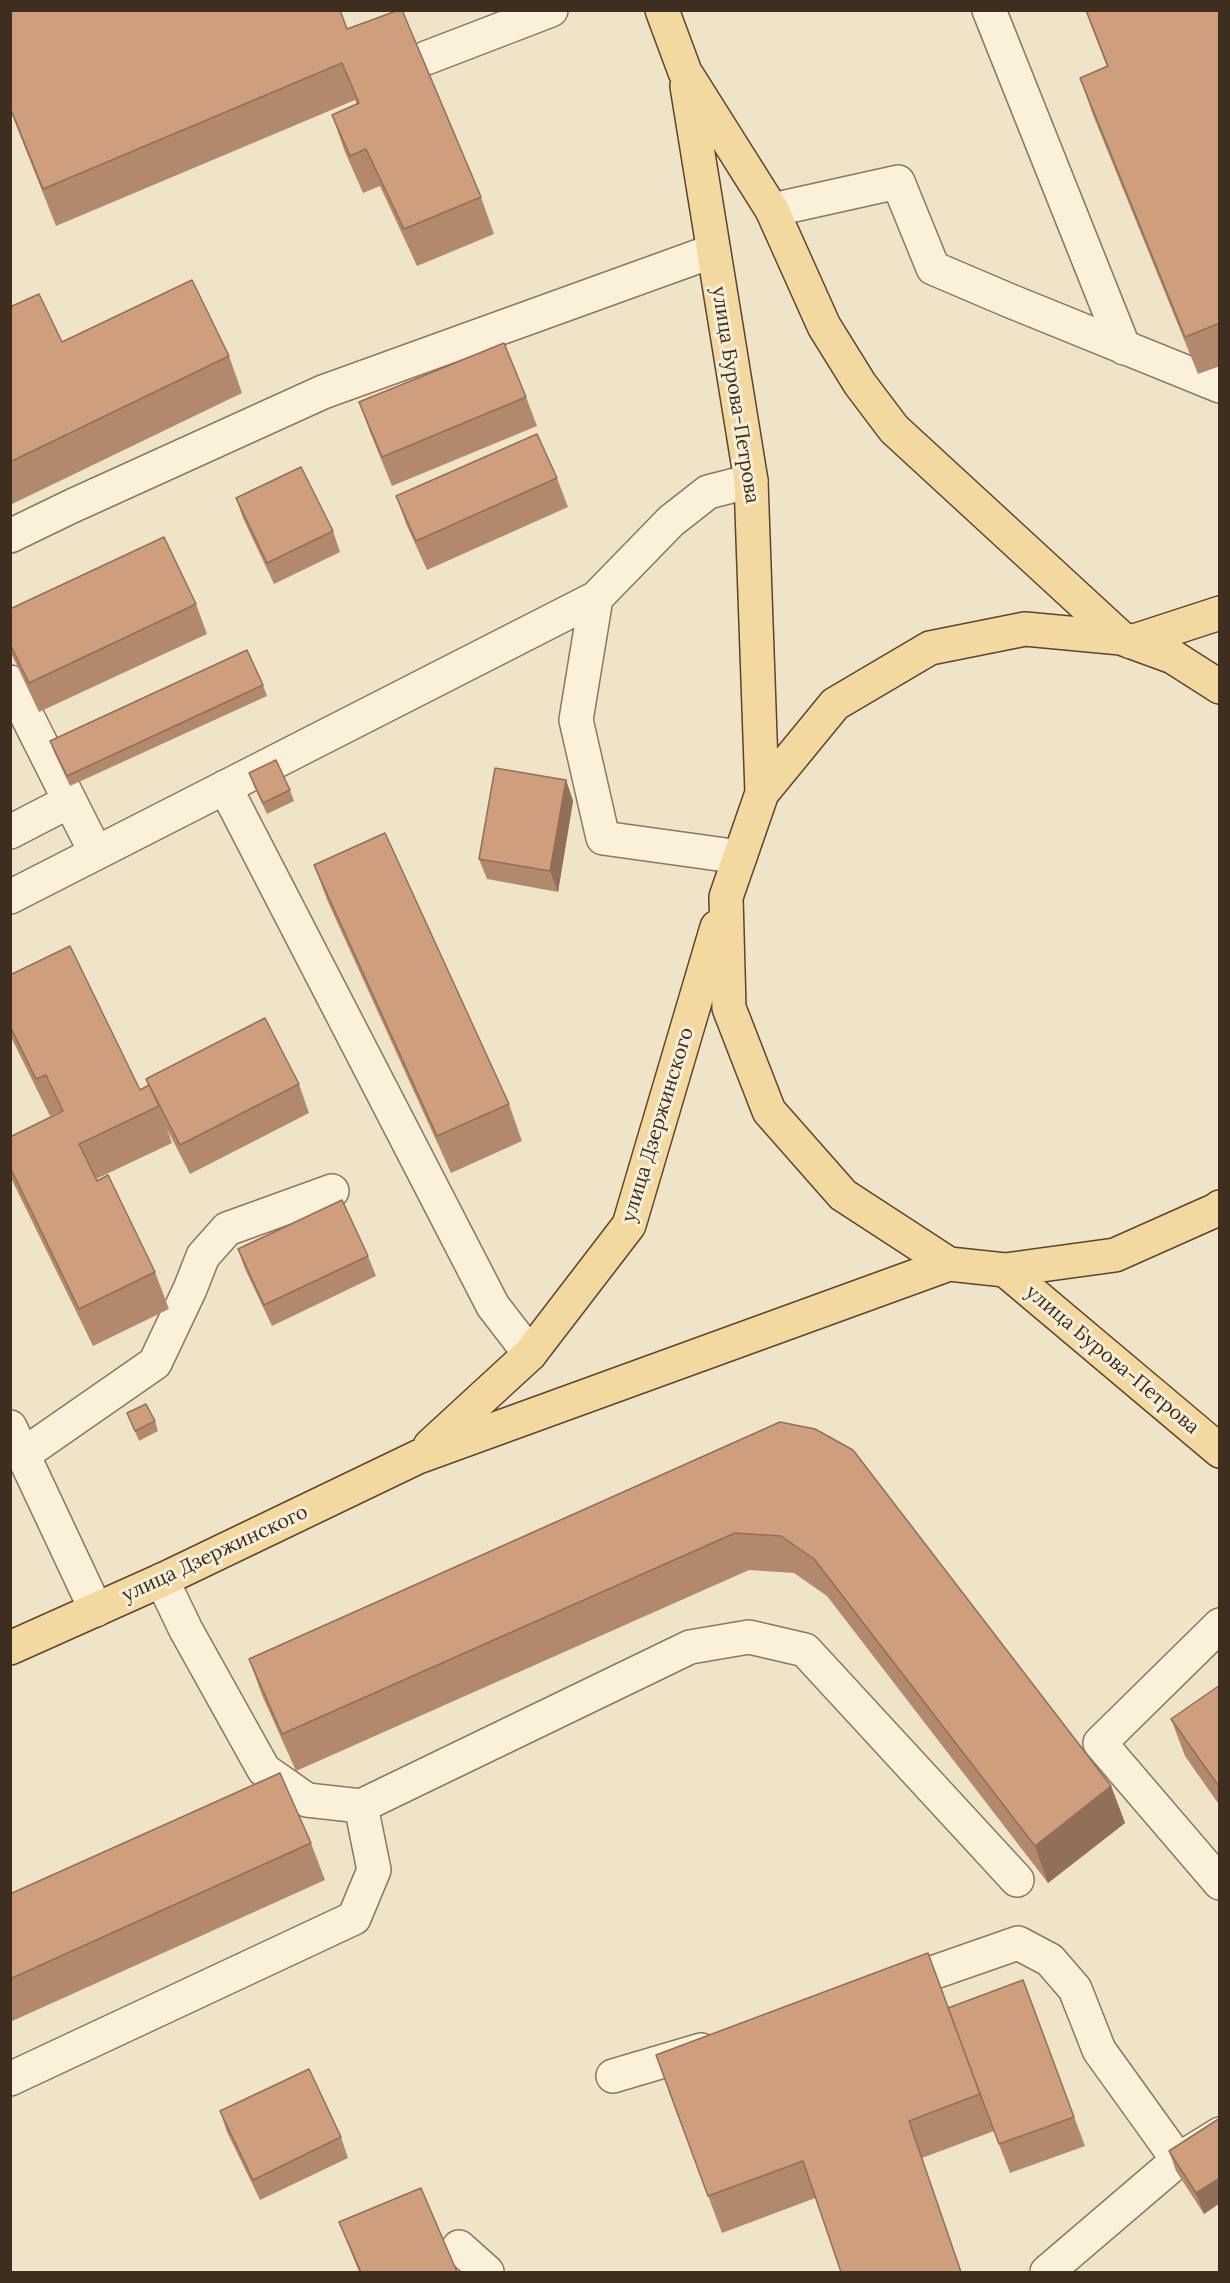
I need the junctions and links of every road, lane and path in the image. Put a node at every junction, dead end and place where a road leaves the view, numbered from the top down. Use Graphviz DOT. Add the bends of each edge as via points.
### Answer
graph roads {
  1 [pos="551,10"];
  2 [pos="662,10"];
  3 [pos="989,10"];
  4 [pos="426,58"];
  5 [pos="685,72"];
  6 [pos="772,210"];
  7 [pos="713,251"];
  8 [pos="1124,348"];
  9 [pos="1220,386"];
  10 [pos="752,481"];
  11 [pos="10,536"];
  12 [pos="596,598"];
  13 [pos="1220,613"];
  14 [pos="1126,640"];
  15 [pos="10,682"];
  16 [pos="1220,687"];
  17 [pos="225,787"];
  18 [pos="762,793"];
  19 [pos="70,801"];
  20 [pos="10,832"];
  21 [pos="96,853"];
  22 [pos="740,857"];
  23 [pos="10,897"];
  24 [pos="726,897"];
  25 [pos="332,1191"];
  26 [pos="1220,1207"];
  27 [pos="949,1264"];
  28 [pos="1005,1270"];
  29 [pos="530,1354"];
  30 [pos="17,1441"];
  31 [pos="1220,1451"];
  32 [pos="418,1457"];
  33 [pos="162,1580"];
  34 [pos="96,1610"];
  35 [pos="1220,1625"];
  36 [pos="10,1648"];
  37 [pos="360,1806"];
  38 [pos="1017,1880"];
  39 [pos="1220,1882"];
  40 [pos="863,1997"];
  41 [pos="731,2040"];
  42 [pos="613,2076"];
  43 [pos="10,2079"];
  44 [pos="1220,2134"];
  45 [pos="1178,2160"];
  46 [pos="459,2247"];
  47 [pos="487,2272"];
  48 [pos="1047,2272"];
  1 -- 4 [label="lane"];
  2 -- 5 [label="main road, улица Бурова-Петрова"];
  3 -- 8 [label="lane"];
  5 -- 6 [label="main road, улица Бурова-Петрова"];
  5 -- 7 [label="main road, улица Бурова-Петрова"];
  6 -- 8 [label="lane" via="898,182 933,268"];
  6 -- 14 [label="main road, улица Бурова-Петрова" via="824,326 894,429"];
  7 -- 10 [label="main road, улица Бурова-Петрова"];
  7 -- 11 [label="lane" via="322,392"];
  8 -- 9 [label="lane"];
  10 -- 12 [label="lane" via="708,492 671,521"];
  10 -- 18 [label="main road, улица Бурова-Петрова"];
  12 -- 17 [label="lane"];
  12 -- 22 [label="lane" via="576,720 603,838"];
  13 -- 14 [label="main road"];
  14 -- 16 [label="main road" via="1173,657"];
  14 -- 18 [label="main road" via="1025,629 930,648 835,704"];
  15 -- 19 [label="lane"];
  17 -- 21 [label="lane"];
  17 -- 29 [label="lane" via="493,1306"];
  18 -- 22 [label="main road, улица Дзержинского"];
  19 -- 20 [label="lane"];
  19 -- 21 [label="lane"];
  21 -- 23 [label="lane"];
  22 -- 24 [label="main road, улица Дзержинского"];
  24 -- 27 [label="main road" via="729,1008 769,1111 843,1195"];
  24 -- 29 [label="main road, улица Дзержинского" via="629,1225"];
  25 -- 30 [label="lane" via="228,1229 203,1256 155,1363"];
  26 -- 28 [label="main road" via="1115,1255"];
  27 -- 28 [label="main road"];
  27 -- 32 [label="main road, улица Дзержинского"];
  28 -- 31 [label="main road, улица Бурова-Петрова"];
  29 -- 32 [label="main road, улица Дзержинского"];
  30 -- 34 [label="lane"];
  32 -- 33 [label="main road, улица Дзержинского"];
  33 -- 34 [label="main road, улица Дзержинского"];
  33 -- 37 [label="lane" via="264,1770 307,1800"];
  34 -- 36 [label="main road, улица Дзержинского"];
  35 -- 39 [label="lane" via="1100,1743"];
  37 -- 38 [label="lane" via="690,1647 750,1638 805,1650"];
  37 -- 43 [label="lane" via="374,1870 354,1918"];
  40 -- 45 [label="lane" via="1018,1943 1050,1960 1075,1989 1099,2050"];
  41 -- 42 [label="lane"];
  44 -- 45 [label="lane"];
  45 -- 48 [label="lane"];
  46 -- 47 [label="lane"];
}
